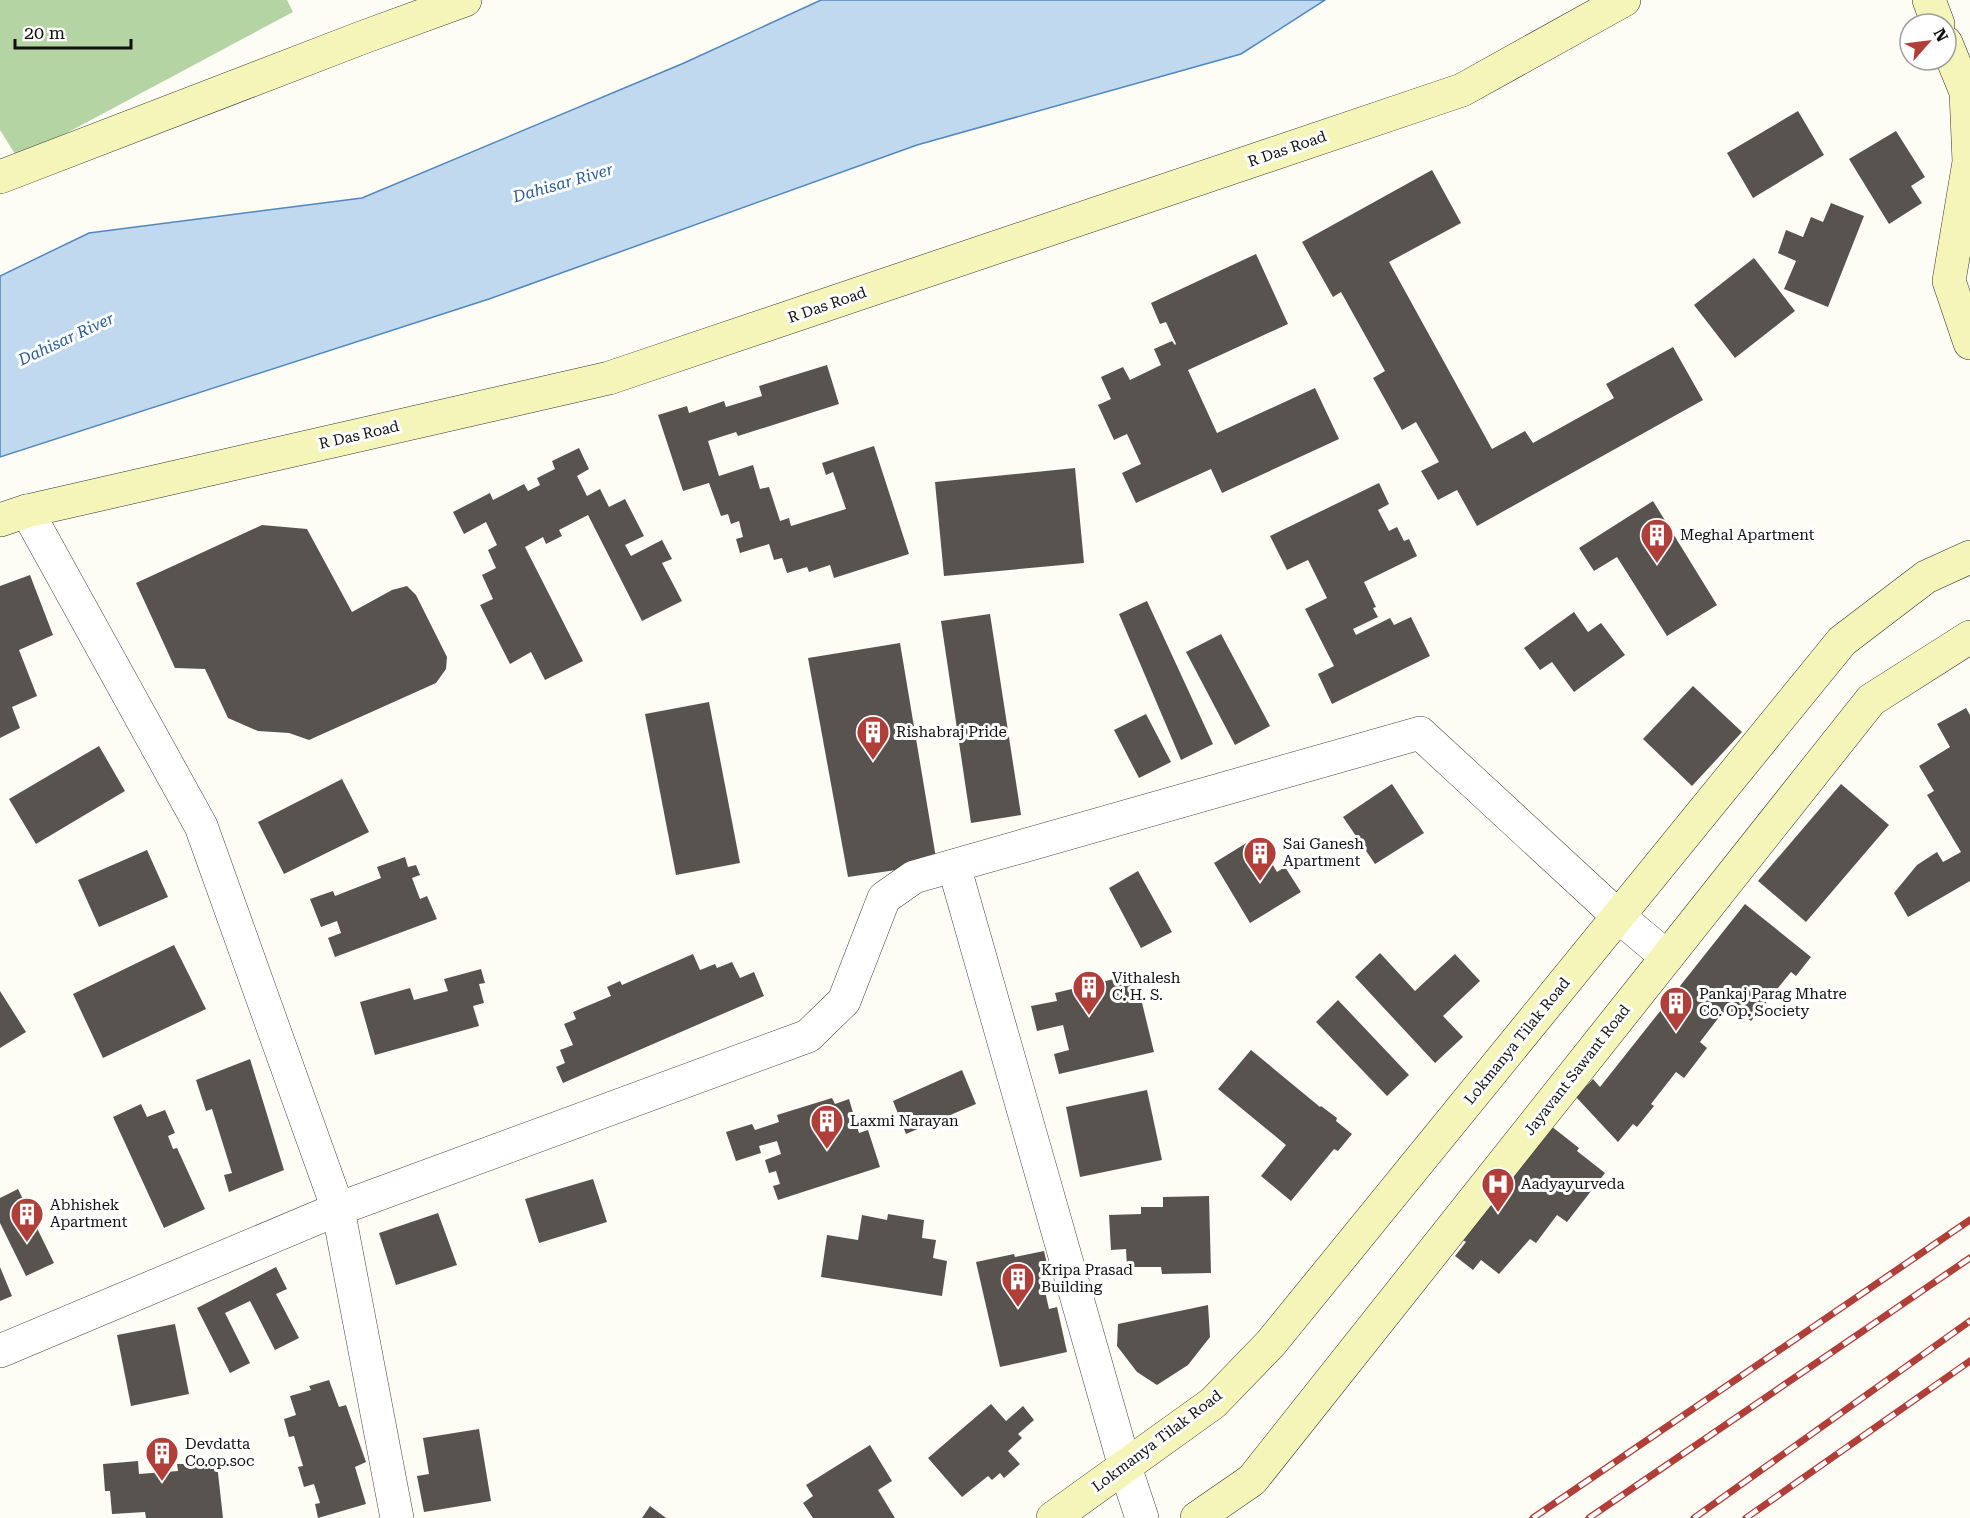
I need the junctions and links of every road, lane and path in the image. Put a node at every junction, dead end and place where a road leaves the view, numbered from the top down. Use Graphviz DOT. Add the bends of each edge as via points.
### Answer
graph roads {
  1 [pos="465,0"];
  2 [pos="1624,0"];
  3 [pos="1958,72"];
  4 [pos="0,177"];
  5 [pos="1967,325"];
  6 [pos="8,516"];
  7 [pos="1970,557"];
  8 [pos="1970,637"];
  9 [pos="954,866"];
  10 [pos="1618,916"];
  11 [pos="1667,957"];
  12 [pos="339,1209"];
  13 [pos="0,1351"];
  14 [pos="1125,1467"];
  15 [pos="397,1518"];
  16 [pos="1053,1518"];
  17 [pos="1142,1518"];
  18 [pos="1197,1518"];
  1 -- 4 [label="street"];
  2 -- 6 [label="street, R Das Road" via="1462,90 609,378"];
  3 -- 5 [label="street" via="1966,92 1969,162 1949,281"];
  6 -- 12 [label="street" via="201,826"];
  7 -- 10 [label="street, Lokmanya Tilak Road" via="1926,577 1842,641"];
  8 -- 11 [label="street, Jayavant Sawant Road" via="1871,700"];
  9 -- 10 [label="street" via="1420,733"];
  9 -- 12 [label="street" via="914,878 884,898 844,1001 808,1036"];
  9 -- 14 [label="street"];
  10 -- 11 [label="street"];
  10 -- 14 [label="street, Lokmanya Tilak Road" via="1271,1343 1213,1403"];
  11 -- 18 [label="street, Jayavant Sawant Road" via="1252,1480"];
  12 -- 13 [label="street"];
  12 -- 15 [label="street"];
  14 -- 16 [label="street, Lokmanya Tilak Road"];
  14 -- 17 [label="street"];
}
